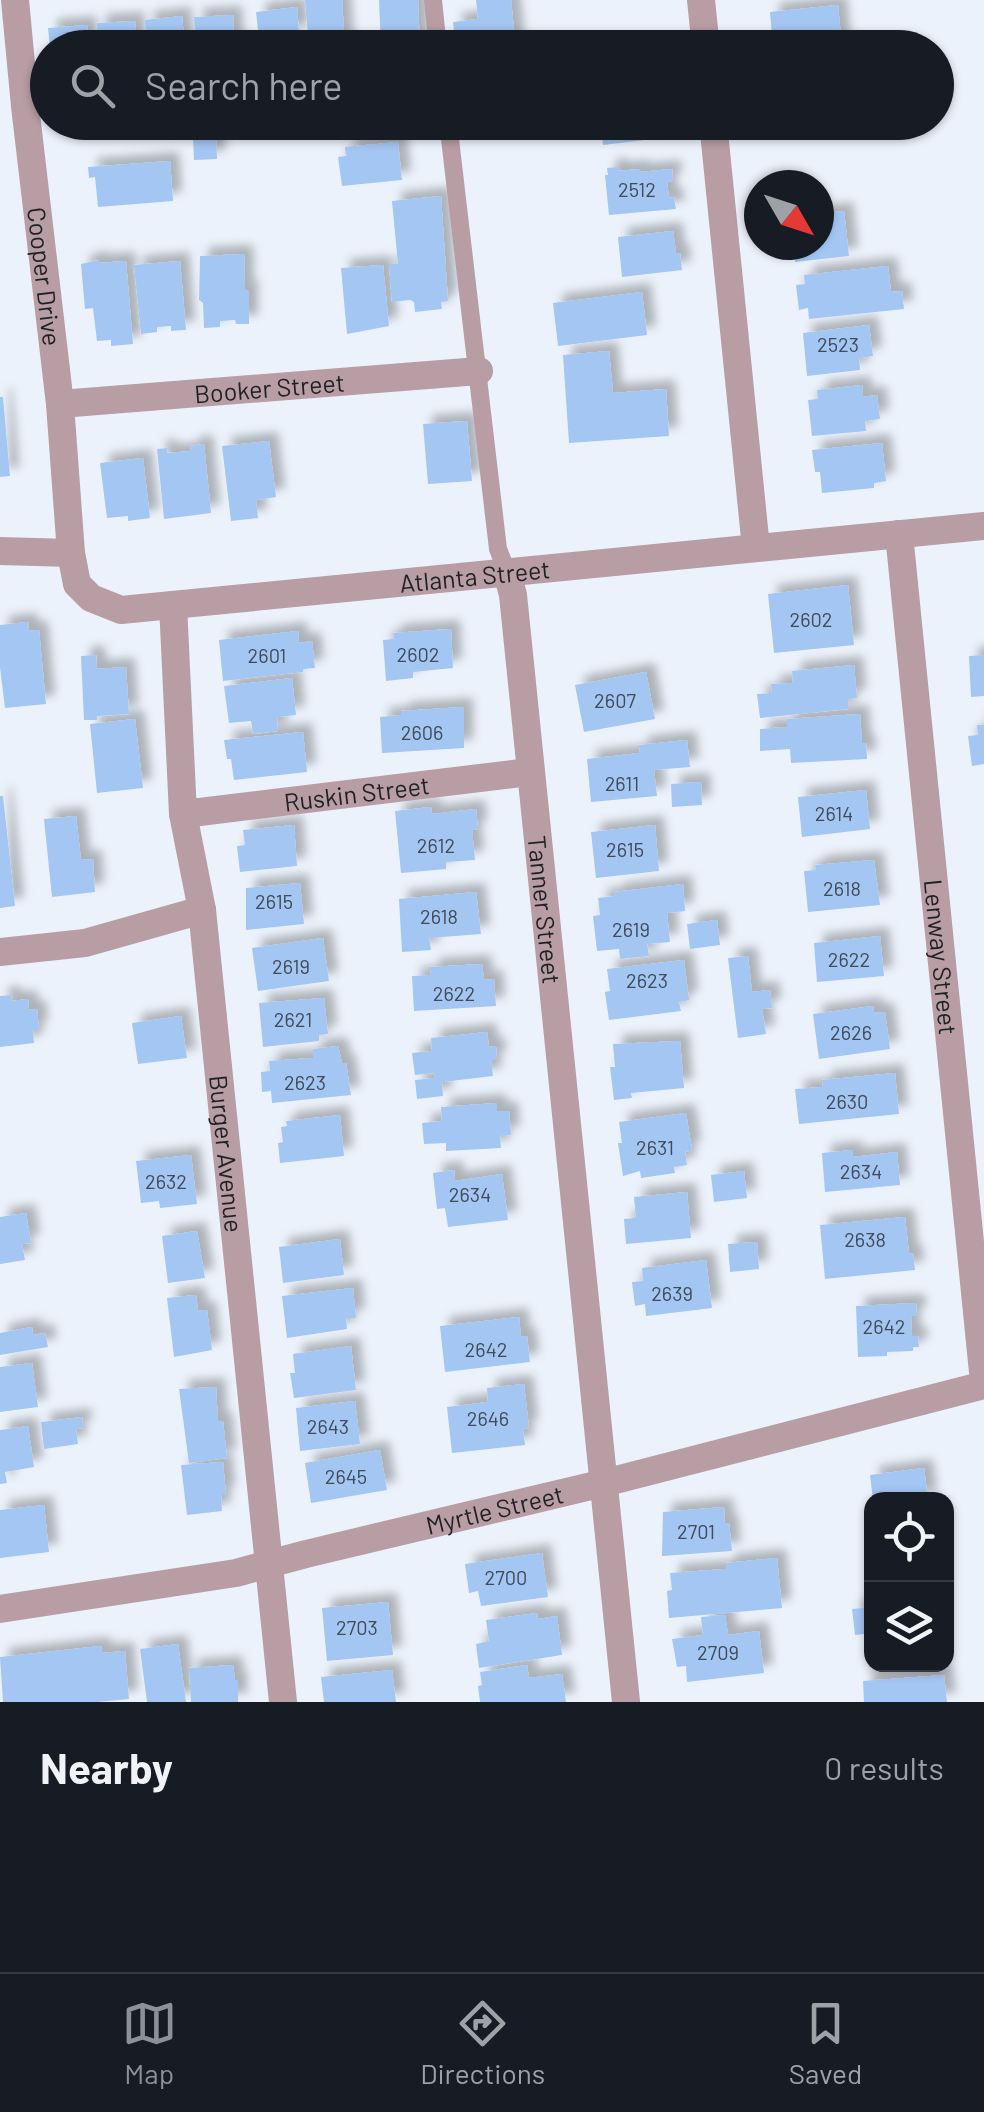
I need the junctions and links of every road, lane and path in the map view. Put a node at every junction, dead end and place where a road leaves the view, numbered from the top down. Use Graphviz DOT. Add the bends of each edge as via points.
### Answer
graph roads {
  1 [pos="15,0"];
  2 [pos="432,0"];
  3 [pos="701,0"];
  4 [pos="436,30"];
  5 [pos="704,30"];
  6 [pos="12,106"];
  7 [pos="450,140"];
  8 [pos="715,140"];
  9 [pos="478,370"];
  10 [pos="60,404"];
  11 [pos="984,526"];
  12 [pos="899,534"];
  13 [pos="756,548"];
  14 [pos="0,551"];
  15 [pos="71,553"];
  16 [pos="506,572"];
  17 [pos="173,604"];
  18 [pos="530,772"];
  19 [pos="183,814"];
  20 [pos="202,910"];
  21 [pos="0,952"];
  22 [pos="984,1383"];
  23 [pos="604,1483"];
  24 [pos="269,1565"];
  25 [pos="0,1608"];
  26 [pos="283,1702"];
  27 [pos="626,1702"];
  1 -- 6 [label="street, Cooper Drive"];
  2 -- 4 [label="lane"];
  3 -- 5 [label="street"];
  6 -- 10 [label="street, Cooper Drive"];
  7 -- 9 [label="lane, Tanner Street"];
  8 -- 13 [label="street"];
  9 -- 10 [label="street, Booker Street"];
  9 -- 16 [label="lane, Tanner Street"];
  10 -- 15 [label="street, Cooper Drive"];
  11 -- 12 [label="street, Atlanta Street"];
  12 -- 13 [label="street, Atlanta Street"];
  12 -- 22 [label="street, Lenway Street"];
  13 -- 16 [label="street, Atlanta Street"];
  14 -- 15 [label="street"];
  15 -- 17 [label="street, Atlanta Street" via="77,584 91,598 122,610"];
  16 -- 17 [label="street, Atlanta Street"];
  16 -- 18 [label="street, Tanner Street"];
  17 -- 19 [label="street, Burger Avenue"];
  18 -- 19 [label="street, Ruskin Street"];
  18 -- 23 [label="street, Tanner Street"];
  19 -- 20 [label="street, Burger Avenue"];
  20 -- 21 [label="street" via="85,942"];
  20 -- 24 [label="street, Burger Avenue"];
  22 -- 23 [label="street, Myrtle Street"];
  23 -- 24 [label="street, Myrtle Street"];
  23 -- 27 [label="street, Tanner Street"];
  24 -- 25 [label="street, Myrtle Street"];
  24 -- 26 [label="street, Burger Avenue"];
}
